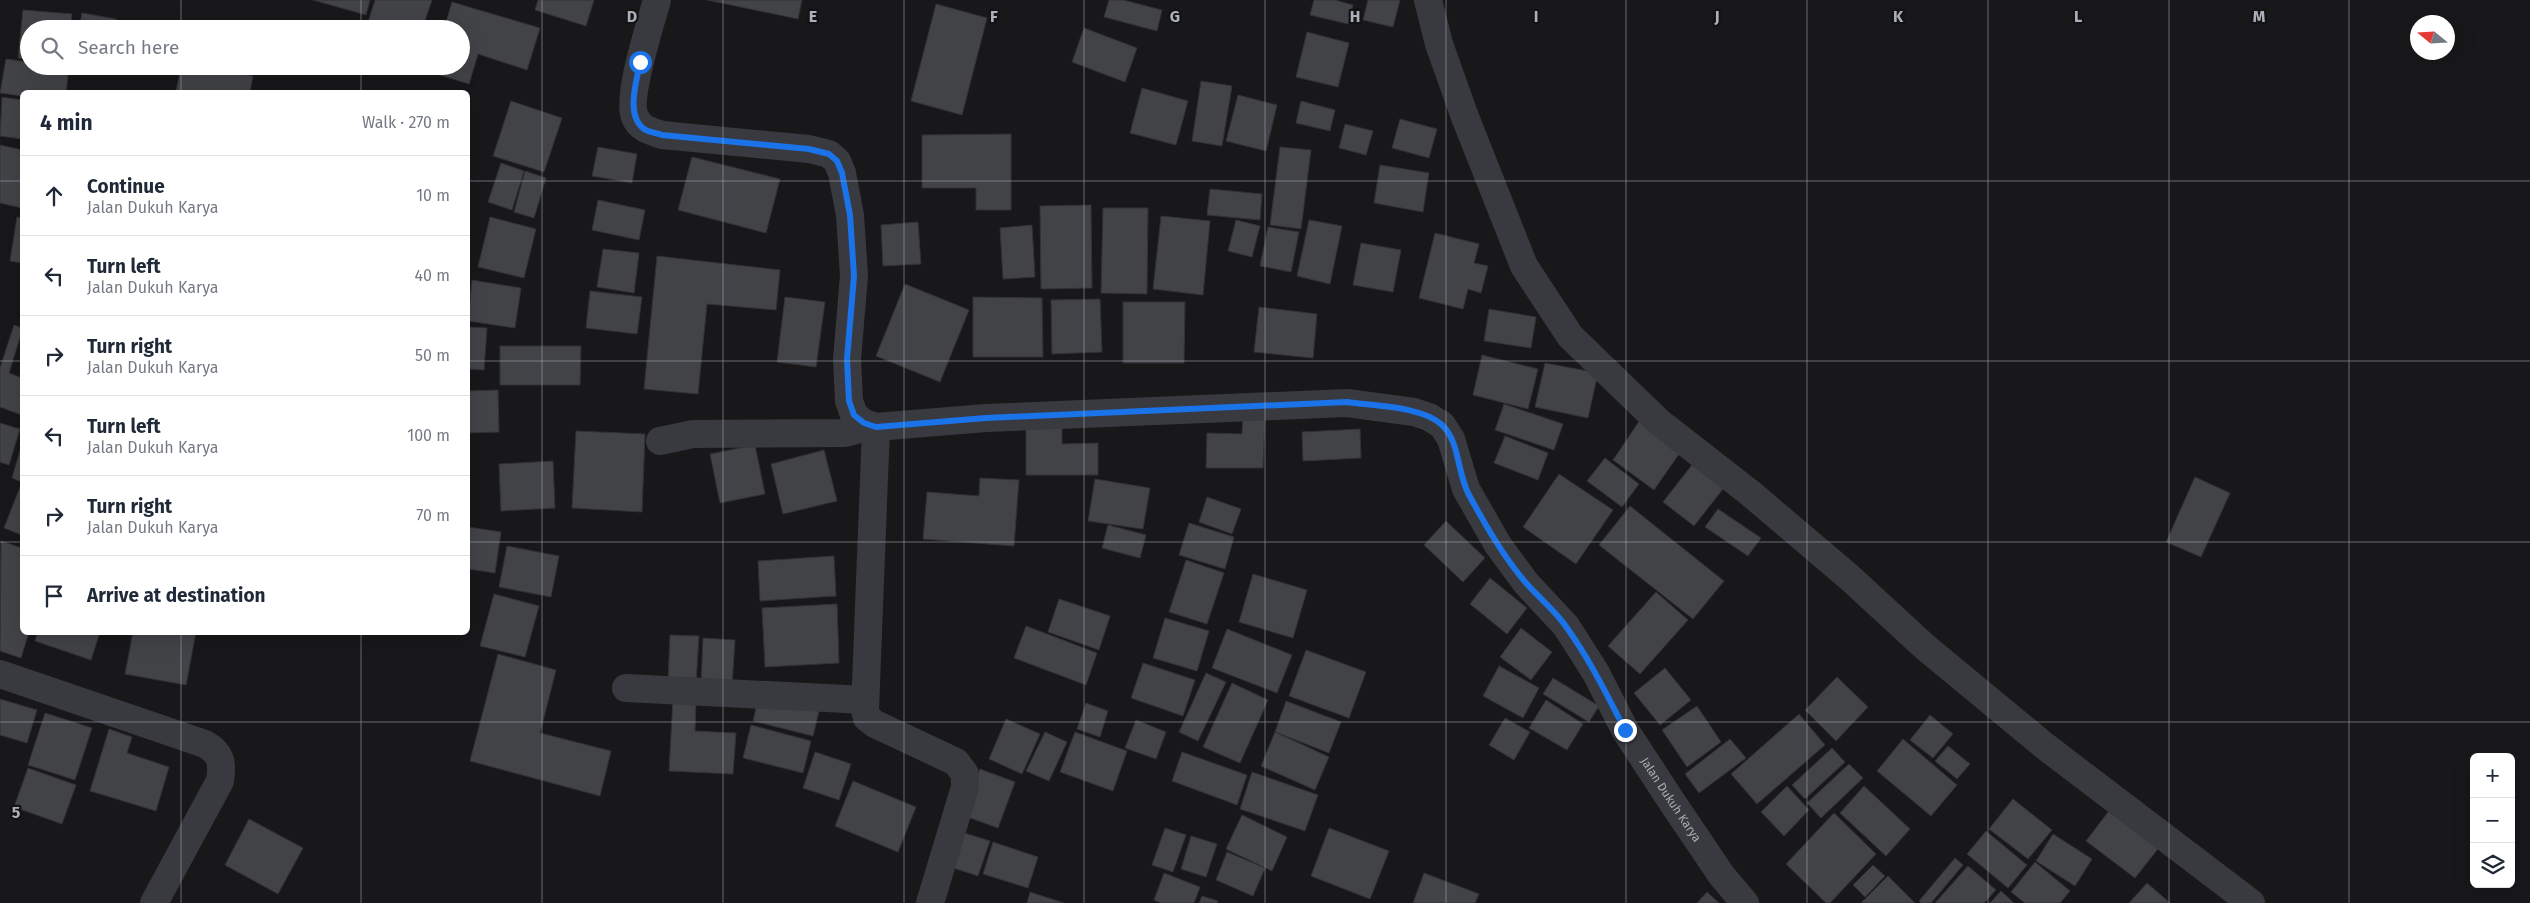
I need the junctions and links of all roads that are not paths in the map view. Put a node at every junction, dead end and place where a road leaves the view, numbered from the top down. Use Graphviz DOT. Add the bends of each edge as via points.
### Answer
graph roads {
  1 [pos="657,0"];
  2 [pos="1428,0"];
  3 [pos="869,425"];
  4 [pos="660,441"];
  5 [pos="0,674"];
  6 [pos="626,688"];
  7 [pos="865,700"];
  8 [pos="154,903"];
  9 [pos="930,903"];
  10 [pos="1745,903"];
  11 [pos="2251,903"];
  1 -- 3 [label="street" via="634,98 634,116 644,129 662,135 809,149 829,154 837,161 850,215 854,276 847,382 854,415"];
  2 -- 11 [label="street" via="1439,44 1524,266 1570,336 1659,422 1849,577 1940,660 2046,747"];
  3 -- 4 [label="street, Jalan Dukuh Karya" via="845,433 693,434"];
  3 -- 7 [label="street"];
  3 -- 10 [label="street, Jalan Dukuh Karya" via="1347,402 1429,417 1442,425 1452,439 1466,489 1498,545 1526,583 1566,626 1596,673 1625,730 1722,876"];
  5 -- 8 [label="street" via="205,744 221,757 220,781"];
  6 -- 7 [label="street"];
  7 -- 9 [label="street" via="867,718 875,724 956,762 965,774 965,787"];
}
